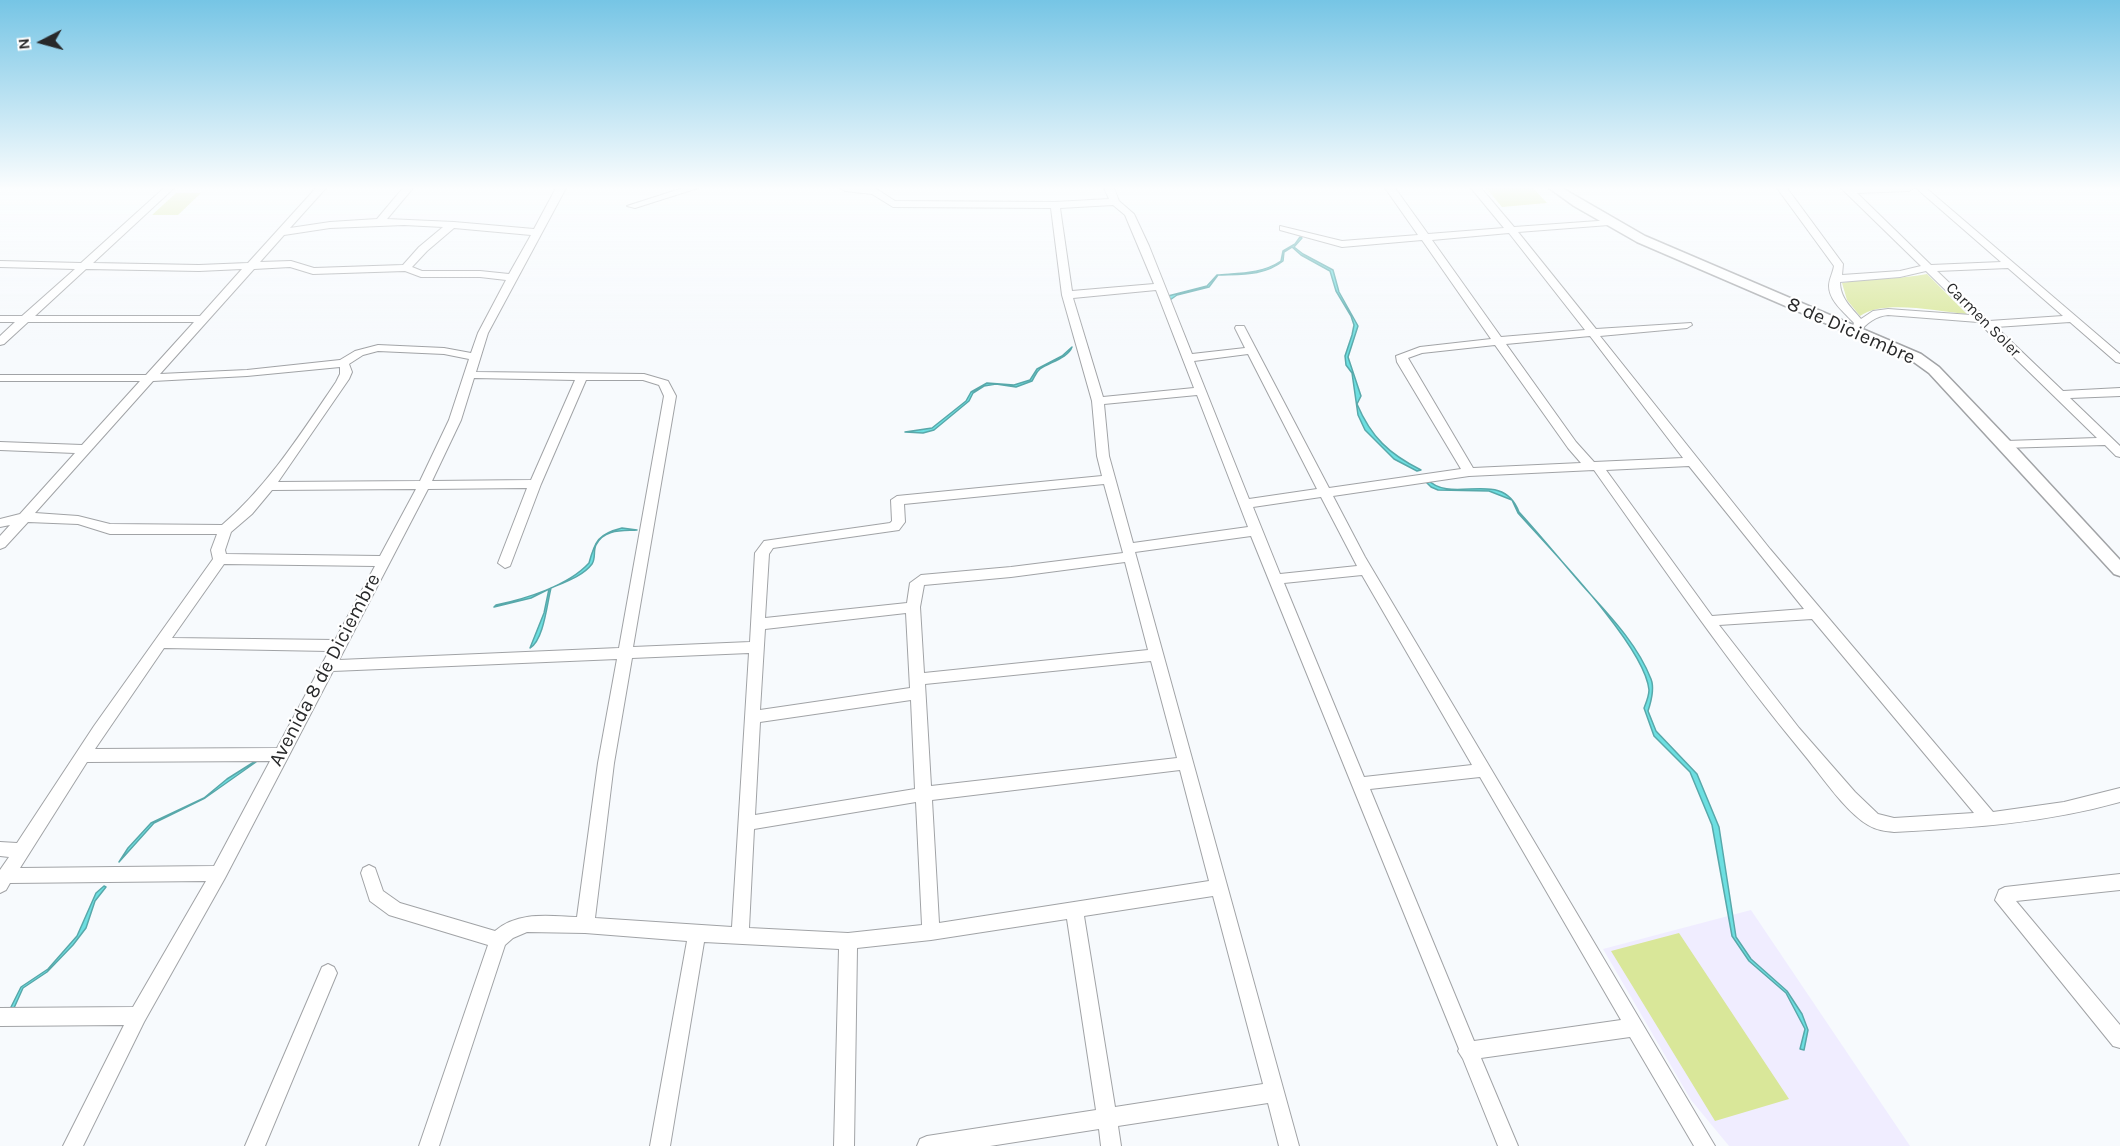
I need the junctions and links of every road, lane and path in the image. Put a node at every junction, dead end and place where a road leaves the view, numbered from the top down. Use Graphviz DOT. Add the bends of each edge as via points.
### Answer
graph roads {
  1 [pos="111,241"];
  2 [pos="273,241"];
  3 [pos="432,241"];
  4 [pos="520,241"];
  5 [pos="533,241"];
  6 [pos="1060,241"];
  7 [pos="1141,241"];
  8 [pos="1329,241"];
  9 [pos="1377,241"];
  10 [pos="1427,241"];
  11 [pos="1521,241"];
  12 [pos="1649,241"];
  13 [pos="1821,241"];
  14 [pos="1902,241"];
  15 [pos="1983,241"];
  16 [pos="528,251"];
  17 [pos="0,264"];
  18 [pos="87,264"];
  19 [pos="252,264"];
  20 [pos="2010,265"];
  21 [pos="406,268"];
  22 [pos="1930,268"];
  23 [pos="514,278"];
  24 [pos="1836,279"];
  25 [pos="1160,287"];
  26 [pos="1067,296"];
  27 [pos="0,319"];
  28 [pos="25,319"];
  29 [pos="202,319"];
  30 [pos="2073,319"];
  31 [pos="1983,321"];
  32 [pos="1687,325"];
  33 [pos="1240,328"];
  34 [pos="1857,328"];
  35 [pos="1595,333"];
  36 [pos="1498,341"];
  37 [pos="0,342"];
  38 [pos="1252,350"];
  39 [pos="474,357"];
  40 [pos="1188,358"];
  41 [pos="2120,360"];
  42 [pos="343,363"];
  43 [pos="470,375"];
  44 [pos="582,376"];
  45 [pos="0,378"];
  46 [pos="149,378"];
  47 [pos="1199,391"];
  48 [pos="2120,392"];
  49 [pos="2060,395"];
  50 [pos="1098,402"];
  51 [pos="2107,441"];
  52 [pos="2006,445"];
  53 [pos="0,446"];
  54 [pos="86,448"];
  55 [pos="2120,453"];
  56 [pos="1692,462"];
  57 [pos="1594,466"];
  58 [pos="1469,472"];
  59 [pos="1109,479"];
  60 [pos="535,484"];
  61 [pos="424,485"];
  62 [pos="269,486"];
  63 [pos="1324,491"];
  64 [pos="1244,504"];
  65 [pos="24,517"];
  66 [pos="0,523"];
  67 [pos="225,530"];
  68 [pos="1255,531"];
  69 [pos="0,544"];
  70 [pos="1129,553"];
  71 [pos="220,559"];
  72 [pos="383,561"];
  73 [pos="505,563"];
  74 [pos="1366,570"];
  75 [pos="2120,570"];
  76 [pos="1275,579"];
  77 [pos="914,607"];
  78 [pos="1813,614"];
  79 [pos="1708,621"];
  80 [pos="759,624"];
  81 [pos="161,644"];
  82 [pos="338,646"];
  83 [pos="758,647"];
  84 [pos="624,654"];
  85 [pos="1157,655"];
  86 [pos="328,666"];
  87 [pos="918,686"];
  88 [pos="754,717"];
  89 [pos="282,754"];
  90 [pos="82,756"];
  91 [pos="1186,763"];
  92 [pos="1484,770"];
  93 [pos="1358,784"];
  94 [pos="923,794"];
  95 [pos="2120,795"];
  96 [pos="1990,820"];
  97 [pos="747,823"];
  98 [pos="0,849"];
  99 [pos="20,850"];
  100 [pos="219,873"];
  101 [pos="369,873"];
  102 [pos="3,880"];
  103 [pos="2120,882"];
  104 [pos="1220,887"];
  105 [pos="1074,910"];
  106 [pos="585,925"];
  107 [pos="931,932"];
  108 [pos="697,934"];
  109 [pos="740,936"];
  110 [pos="498,940"];
  111 [pos="848,941"];
  112 [pos="328,973"];
  113 [pos="138,1016"];
  114 [pos="0,1017"];
  115 [pos="1635,1027"];
  116 [pos="2120,1039"];
  117 [pos="1467,1050"];
  118 [pos="1275,1092"];
  119 [pos="1107,1118"];
  120 [pos="73,1146"];
  121 [pos="255,1146"];
  122 [pos="429,1146"];
  123 [pos="660,1146"];
  124 [pos="844,1146"];
  125 [pos="927,1146"];
  126 [pos="1111,1146"];
  127 [pos="1289,1146"];
  128 [pos="1508,1146"];
  129 [pos="1705,1146"];
  1 -- 18 [label="street"];
  2 -- 19 [label="street"];
  3 -- 21 [label="street"];
  4 -- 16 [label="street"];
  5 -- 16 [label="street, Avenida 8 de Diciembre"];
  6 -- 26 [label="street"];
  7 -- 25 [label="street"];
  8 -- 9 [label="street"];
  10 -- 36 [label="street"];
  11 -- 35 [label="street"];
  12 -- 34 [label="street, 8 de Diciembre"];
  13 -- 24 [label="street" via="1839,266"];
  14 -- 22 [label="street, Carmen Soler"];
  15 -- 20 [label="street"];
  16 -- 23 [label="street, Avenida 8 de Diciembre"];
  17 -- 18 [label="street"];
  18 -- 19 [label="street" via="187,268"];
  18 -- 28 [label="street"];
  19 -- 21 [label="street" via="296,265 314,271"];
  19 -- 29 [label="street"];
  20 -- 22 [label="street"];
  20 -- 30 [label="street"];
  21 -- 23 [label="street" via="421,274"];
  22 -- 24 [label="street"];
  22 -- 31 [label="street, Carmen Soler"];
  23 -- 39 [label="street, Avenida 8 de Diciembre"];
  24 -- 34 [label="street" via="1838,298"];
  25 -- 26 [label="street"];
  25 -- 40 [label="street"];
  26 -- 50 [label="street"];
  27 -- 28 [label="street"];
  28 -- 29 [label="street"];
  28 -- 37 [label="street"];
  29 -- 46 [label="street"];
  30 -- 31 [label="street"];
  30 -- 41 [label="street"];
  31 -- 34 [label="street" via="1888,312 1876,314"];
  31 -- 49 [label="street, Carmen Soler"];
  32 -- 35 [label="street"];
  33 -- 38 [label="street"];
  34 -- 52 [label="street, 8 de Diciembre" via="1934,370"];
  35 -- 36 [label="street"];
  35 -- 56 [label="street"];
  36 -- 57 [label="street" via="1572,445"];
  36 -- 58 [label="street" via="1420,350 1402,356"];
  38 -- 40 [label="street"];
  38 -- 63 [label="street"];
  39 -- 42 [label="street" via="444,351 378,348"];
  39 -- 43 [label="street, Avenida 8 de Diciembre"];
  40 -- 47 [label="street"];
  42 -- 46 [label="street"];
  42 -- 62 [label="street" via="347,373 340,385"];
  43 -- 44 [label="street"];
  43 -- 61 [label="street, Avenida 8 de Diciembre" via="455,420"];
  44 -- 60 [label="street"];
  44 -- 84 [label="street" via="644,377 664,383 670,396"];
  45 -- 46 [label="street"];
  46 -- 54 [label="street"];
  47 -- 50 [label="street"];
  47 -- 64 [label="street"];
  48 -- 49 [label="street"];
  49 -- 51 [label="street, Carmen Soler"];
  50 -- 59 [label="street"];
  51 -- 52 [label="street"];
  51 -- 55 [label="street, Carmen Soler"];
  52 -- 75 [label="street, 8 de Diciembre"];
  53 -- 54 [label="street"];
  54 -- 65 [label="street"];
  56 -- 57 [label="street"];
  56 -- 78 [label="street"];
  57 -- 58 [label="street"];
  57 -- 79 [label="street"];
  58 -- 63 [label="street"];
  59 -- 70 [label="street"];
  59 -- 80 [label="street" via="897,500 899,522 894,527 769,544 762,553"];
  60 -- 61 [label="street"];
  60 -- 73 [label="street"];
  61 -- 62 [label="street"];
  61 -- 72 [label="street, Avenida 8 de Diciembre"];
  62 -- 67 [label="street"];
  63 -- 64 [label="street"];
  63 -- 74 [label="street"];
  64 -- 68 [label="street"];
  65 -- 66 [label="street"];
  65 -- 67 [label="street" via="78,520 110,529"];
  65 -- 69 [label="street"];
  67 -- 71 [label="street" via="218,550"];
  68 -- 70 [label="street"];
  68 -- 76 [label="street"];
  70 -- 77 [label="street" via="1011,572 921,580"];
  70 -- 85 [label="street"];
  71 -- 72 [label="street"];
  71 -- 81 [label="street"];
  72 -- 82 [label="street, Avenida 8 de Diciembre"];
  74 -- 76 [label="street"];
  74 -- 92 [label="street"];
  76 -- 93 [label="street"];
  77 -- 80 [label="street"];
  77 -- 87 [label="street"];
  78 -- 79 [label="street"];
  78 -- 96 [label="street"];
  79 -- 96 [label="street" via="1794,732 1872,819 1893,825"];
  80 -- 83 [label="street"];
  81 -- 82 [label="street"];
  81 -- 90 [label="street"];
  82 -- 86 [label="street, Avenida 8 de Diciembre"];
  83 -- 84 [label="street"];
  83 -- 88 [label="street"];
  84 -- 86 [label="street"];
  84 -- 106 [label="street"];
  85 -- 87 [label="street"];
  85 -- 91 [label="street"];
  86 -- 89 [label="street, Avenida 8 de Diciembre"];
  87 -- 88 [label="street"];
  87 -- 94 [label="street"];
  88 -- 97 [label="street"];
  89 -- 90 [label="street"];
  89 -- 100 [label="street, Avenida 8 de Diciembre"];
  90 -- 99 [label="street"];
  91 -- 94 [label="street"];
  91 -- 104 [label="street"];
  92 -- 93 [label="street"];
  92 -- 115 [label="street"];
  93 -- 117 [label="street"];
  94 -- 97 [label="street"];
  94 -- 107 [label="street"];
  95 -- 96 [label="street" via="2079,808"];
  97 -- 109 [label="street"];
  98 -- 99 [label="street"];
  99 -- 102 [label="street"];
  100 -- 102 [label="street"];
  100 -- 113 [label="street, Avenida 8 de Diciembre"];
  101 -- 110 [label="street" via="376,896 395,909"];
  103 -- 116 [label="street" via="2005,896 2004,900"];
  104 -- 105 [label="street"];
  104 -- 118 [label="street"];
  105 -- 107 [label="street"];
  105 -- 119 [label="street"];
  106 -- 108 [label="street"];
  106 -- 110 [label="street" via="526,924"];
  107 -- 111 [label="street"];
  108 -- 109 [label="street"];
  108 -- 123 [label="street"];
  109 -- 111 [label="street"];
  110 -- 122 [label="street"];
  111 -- 124 [label="street"];
  112 -- 121 [label="street"];
  113 -- 114 [label="street"];
  113 -- 120 [label="street, Avenida 8 de Diciembre"];
  115 -- 117 [label="street"];
  115 -- 129 [label="street"];
  117 -- 128 [label="street"];
  118 -- 119 [label="street"];
  118 -- 127 [label="street"];
  119 -- 125 [label="street"];
  119 -- 126 [label="street"];
}
